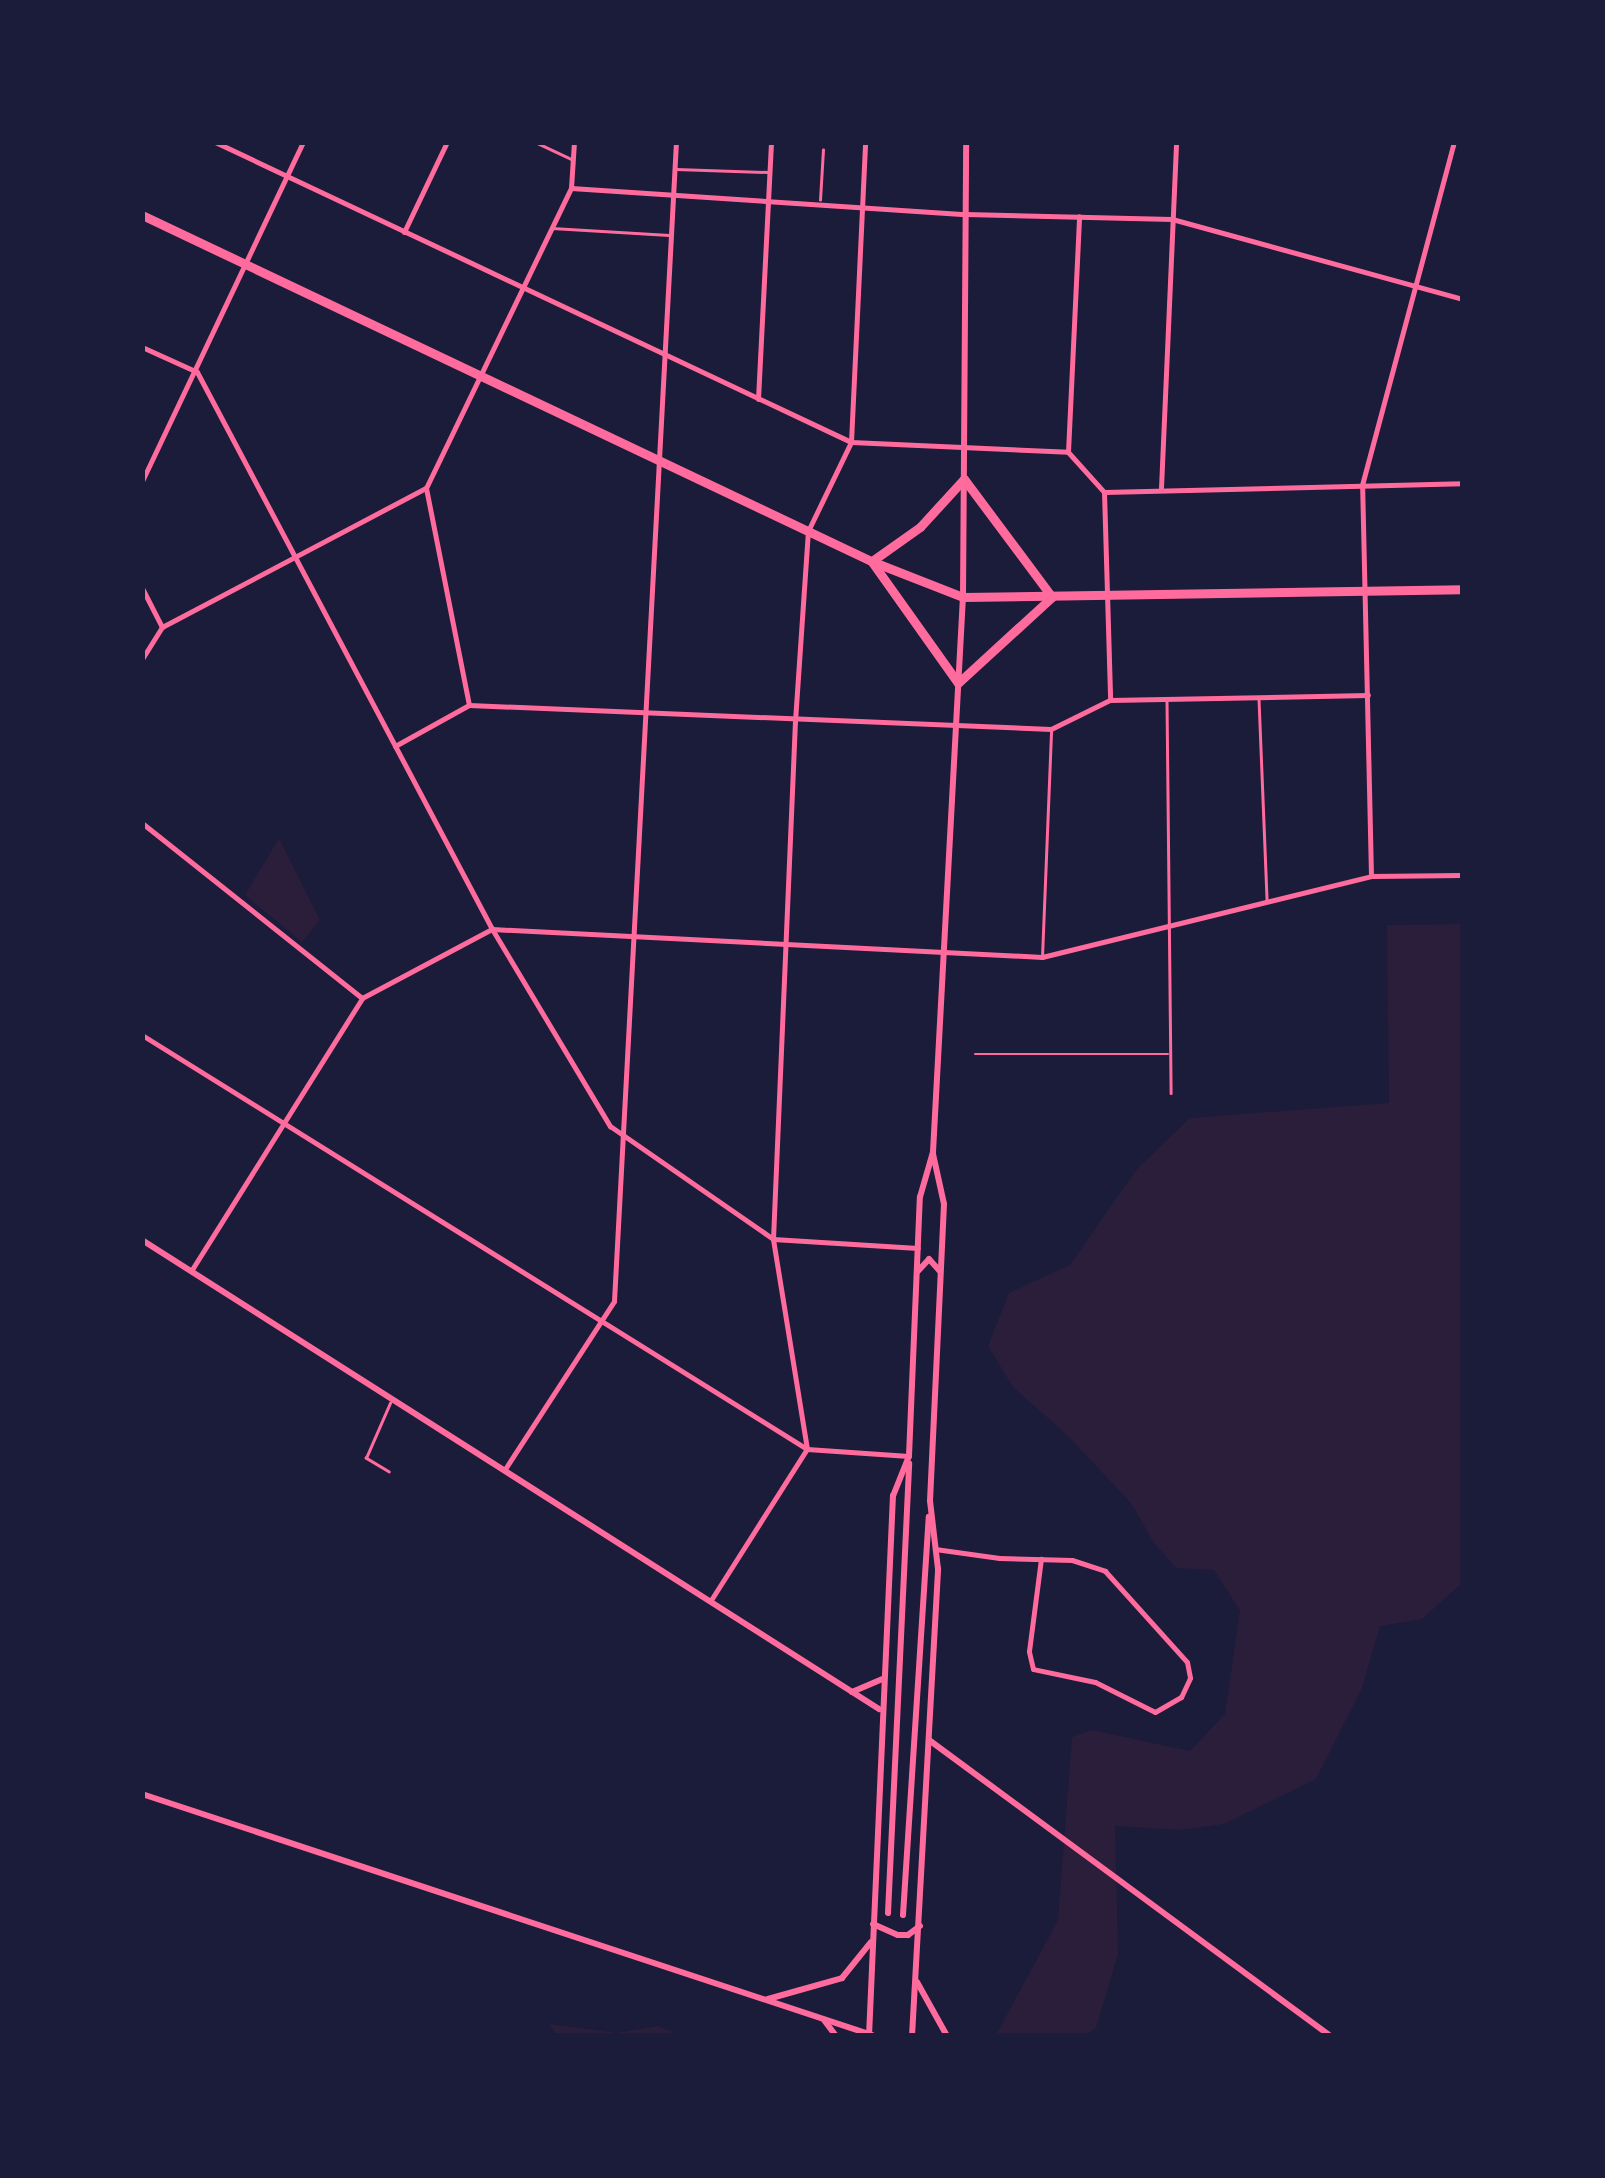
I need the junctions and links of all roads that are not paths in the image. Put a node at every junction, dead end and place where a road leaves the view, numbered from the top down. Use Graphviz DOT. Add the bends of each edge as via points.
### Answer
graph roads {
  1 [pos="216,142"];
  2 [pos="303,142"];
  3 [pos="447,142"];
  4 [pos="535,142"];
  5 [pos="574,142"];
  6 [pos="676,142"];
  7 [pos="771,142"];
  8 [pos="864,142"];
  9 [pos="966,142"];
  10 [pos="1176,142"];
  11 [pos="1454,142"];
  12 [pos="822,150"];
  13 [pos="573,160"];
  14 [pos="674,169"];
  15 [pos="769,172"];
  16 [pos="287,176"];
  17 [pos="571,188"];
  18 [pos="673,194"];
  19 [pos="768,200"];
  20 [pos="820,202"];
  21 [pos="862,204"];
  22 [pos="965,214"];
  23 [pos="142,215"];
  24 [pos="1080,216"];
  25 [pos="1172,219"];
  26 [pos="552,228"];
  27 [pos="404,232"];
  28 [pos="670,235"];
  29 [pos="246,266"];
  30 [pos="1416,286"];
  31 [pos="523,288"];
  32 [pos="1462,299"];
  33 [pos="142,346"];
  34 [pos="663,354"];
  35 [pos="197,372"];
  36 [pos="480,376"];
  37 [pos="758,398"];
  38 [pos="852,442"];
  39 [pos="964,450"];
  40 [pos="1068,452"];
  41 [pos="656,460"];
  42 [pos="964,478"];
  43 [pos="142,481"];
  44 [pos="1462,484"];
  45 [pos="1362,485"];
  46 [pos="426,488"];
  47 [pos="1161,488"];
  48 [pos="1104,492"];
  49 [pos="808,532"];
  50 [pos="295,557"];
  51 [pos="872,561"];
  52 [pos="142,588"];
  53 [pos="1462,589"];
  54 [pos="1367,590"];
  55 [pos="1106,595"];
  56 [pos="963,597"];
  57 [pos="1052,597"];
  58 [pos="162,627"];
  59 [pos="142,659"];
  60 [pos="958,684"];
  61 [pos="1368,696"];
  62 [pos="1259,697"];
  63 [pos="1168,698"];
  64 [pos="1110,700"];
  65 [pos="469,705"];
  66 [pos="643,715"];
  67 [pos="795,721"];
  68 [pos="956,726"];
  69 [pos="1051,729"];
  70 [pos="395,746"];
  71 [pos="142,823"];
  72 [pos="1462,875"];
  73 [pos="1371,876"];
  74 [pos="1268,902"];
  75 [pos="1167,926"];
  76 [pos="492,929"];
  77 [pos="632,938"];
  78 [pos="786,945"];
  79 [pos="944,954"];
  80 [pos="1042,957"];
  81 [pos="362,998"];
  82 [pos="142,1035"];
  83 [pos="975,1054"];
  84 [pos="1170,1054"];
  85 [pos="1171,1093"];
  86 [pos="282,1122"];
  87 [pos="622,1135"];
  88 [pos="933,1152"];
  89 [pos="773,1239"];
  90 [pos="142,1240"];
  91 [pos="918,1248"];
  92 [pos="191,1270"];
  93 [pos="917,1274"];
  94 [pos="940,1276"];
  95 [pos="603,1321"];
  96 [pos="393,1398"];
  97 [pos="806,1448"];
  98 [pos="909,1456"];
  99 [pos="505,1469"];
  100 [pos="388,1472"];
  101 [pos="930,1502"];
  102 [pos="936,1548"];
  103 [pos="1041,1560"];
  104 [pos="710,1600"];
  105 [pos="882,1680"];
  106 [pos="852,1692"];
  107 [pos="880,1710"];
  108 [pos="930,1740"];
  109 [pos="142,1794"];
  110 [pos="888,1914"];
  111 [pos="903,1915"];
  112 [pos="872,1923"];
  113 [pos="920,1926"];
  114 [pos="871,1941"];
  115 [pos="916,1981"];
  116 [pos="765,1999"];
  117 [pos="824,2018"];
  118 [pos="870,2035"];
  119 [pos="836,2036"];
  120 [pos="912,2036"];
  121 [pos="947,2036"];
  122 [pos="1331,2036"];
  1 -- 16 [label="street"];
  2 -- 16 [label="street"];
  3 -- 27 [label="street"];
  4 -- 13 [label="lane"];
  5 -- 13 [label="street"];
  6 -- 14 [label="street"];
  7 -- 15 [label="street"];
  8 -- 21 [label="street"];
  9 -- 22 [label="street"];
  10 -- 25 [label="street"];
  11 -- 30 [label="street"];
  12 -- 20 [label="lane"];
  13 -- 17 [label="street"];
  14 -- 15 [label="lane"];
  14 -- 18 [label="street"];
  15 -- 19 [label="street"];
  16 -- 27 [label="street"];
  16 -- 29 [label="street"];
  17 -- 18 [label="street"];
  17 -- 26 [label="street"];
  18 -- 19 [label="street"];
  18 -- 28 [label="street"];
  19 -- 20 [label="street"];
  19 -- 37 [label="street"];
  20 -- 21 [label="street"];
  21 -- 22 [label="street"];
  21 -- 38 [label="street"];
  22 -- 24 [label="street"];
  22 -- 39 [label="street"];
  23 -- 29 [label="main road"];
  24 -- 25 [label="street"];
  24 -- 40 [label="street"];
  25 -- 30 [label="street"];
  25 -- 47 [label="street"];
  26 -- 28 [label="lane"];
  26 -- 31 [label="street"];
  27 -- 31 [label="street"];
  28 -- 34 [label="street"];
  29 -- 35 [label="street"];
  29 -- 36 [label="main road"];
  30 -- 32 [label="street"];
  30 -- 45 [label="street"];
  31 -- 34 [label="street"];
  31 -- 36 [label="street"];
  33 -- 35 [label="street"];
  34 -- 37 [label="street"];
  34 -- 41 [label="street"];
  35 -- 43 [label="street"];
  35 -- 50 [label="street"];
  36 -- 41 [label="main road"];
  36 -- 46 [label="street"];
  37 -- 38 [label="street"];
  38 -- 39 [label="street"];
  38 -- 49 [label="street"];
  39 -- 40 [label="street"];
  39 -- 42 [label="street"];
  40 -- 48 [label="street"];
  41 -- 49 [label="main road"];
  41 -- 66 [label="street"];
  42 -- 51 [label="main road" via="920,527"];
  42 -- 56 [label="street"];
  42 -- 57 [label="main road"];
  44 -- 45 [label="street"];
  45 -- 47 [label="street"];
  45 -- 54 [label="street"];
  46 -- 50 [label="street"];
  46 -- 65 [label="street"];
  47 -- 48 [label="street"];
  48 -- 55 [label="street"];
  49 -- 51 [label="main road"];
  49 -- 67 [label="street"];
  50 -- 58 [label="street"];
  50 -- 70 [label="street"];
  51 -- 56 [label="main road"];
  51 -- 60 [label="main road"];
  52 -- 58 [label="street"];
  53 -- 54 [label="main road"];
  54 -- 55 [label="main road"];
  54 -- 61 [label="street"];
  55 -- 57 [label="main road"];
  55 -- 64 [label="street"];
  56 -- 57 [label="main road"];
  56 -- 60 [label="street"];
  57 -- 60 [label="main road"];
  58 -- 59 [label="street"];
  60 -- 68 [label="street"];
  61 -- 62 [label="street"];
  61 -- 73 [label="street"];
  62 -- 63 [label="street"];
  62 -- 74 [label="lane"];
  63 -- 64 [label="street"];
  63 -- 75 [label="lane"];
  64 -- 69 [label="street"];
  65 -- 66 [label="street"];
  65 -- 70 [label="street"];
  66 -- 67 [label="street"];
  66 -- 77 [label="street"];
  67 -- 68 [label="street"];
  67 -- 78 [label="street"];
  68 -- 69 [label="street"];
  68 -- 79 [label="street"];
  69 -- 80 [label="lane"];
  70 -- 76 [label="street"];
  71 -- 81 [label="street"];
  72 -- 73 [label="street"];
  73 -- 74 [label="street"];
  74 -- 75 [label="street"];
  75 -- 80 [label="street"];
  75 -- 84 [label="lane"];
  76 -- 77 [label="street"];
  76 -- 81 [label="street"];
  76 -- 87 [label="street" via="610,1126"];
  77 -- 78 [label="street"];
  77 -- 87 [label="street"];
  78 -- 79 [label="street"];
  78 -- 89 [label="street"];
  79 -- 80 [label="street"];
  79 -- 88 [label="street"];
  81 -- 86 [label="street"];
  82 -- 86 [label="street"];
  83 -- 84 [label="lane"];
  84 -- 85 [label="lane"];
  86 -- 92 [label="street"];
  86 -- 95 [label="street"];
  87 -- 89 [label="street"];
  87 -- 95 [label="street" via="614,1301"];
  88 -- 91 [label="street" via="920,1197"];
  88 -- 94 [label="street" via="944,1204"];
  89 -- 91 [label="street"];
  89 -- 97 [label="street"];
  90 -- 92 [label="street"];
  91 -- 93 [label="street"];
  92 -- 96 [label="street"];
  93 -- 94 [label="street" via="929,1259"];
  93 -- 98 [label="street"];
  94 -- 101 [label="street"];
  95 -- 97 [label="street"];
  95 -- 99 [label="street"];
  96 -- 99 [label="street"];
  96 -- 100 [label="lane" via="366,1458"];
  97 -- 98 [label="street"];
  97 -- 104 [label="street"];
  98 -- 105 [label="street" via="893,1496"];
  98 -- 110 [label="street"];
  99 -- 104 [label="street"];
  101 -- 102 [label="street"];
  101 -- 111 [label="street"];
  102 -- 103 [label="street"];
  102 -- 108 [label="street"];
  103 -- 103 [label="street" via="1090,1564 1123,1587 1187,1662 1190,1678 1181,1697 1155,1712 1095,1682 1033,1669 1029,1652"];
  104 -- 106 [label="street"];
  105 -- 106 [label="street"];
  105 -- 107 [label="street"];
  106 -- 107 [label="street"];
  107 -- 112 [label="street"];
  108 -- 113 [label="street"];
  108 -- 122 [label="street"];
  109 -- 116 [label="street"];
  112 -- 113 [label="street" via="898,1935"];
  112 -- 114 [label="street"];
  113 -- 115 [label="street"];
  114 -- 116 [label="street" via="842,1978"];
  114 -- 118 [label="street"];
  115 -- 120 [label="street"];
  115 -- 121 [label="street"];
  116 -- 117 [label="street"];
  117 -- 118 [label="street"];
  117 -- 119 [label="street"];
}
